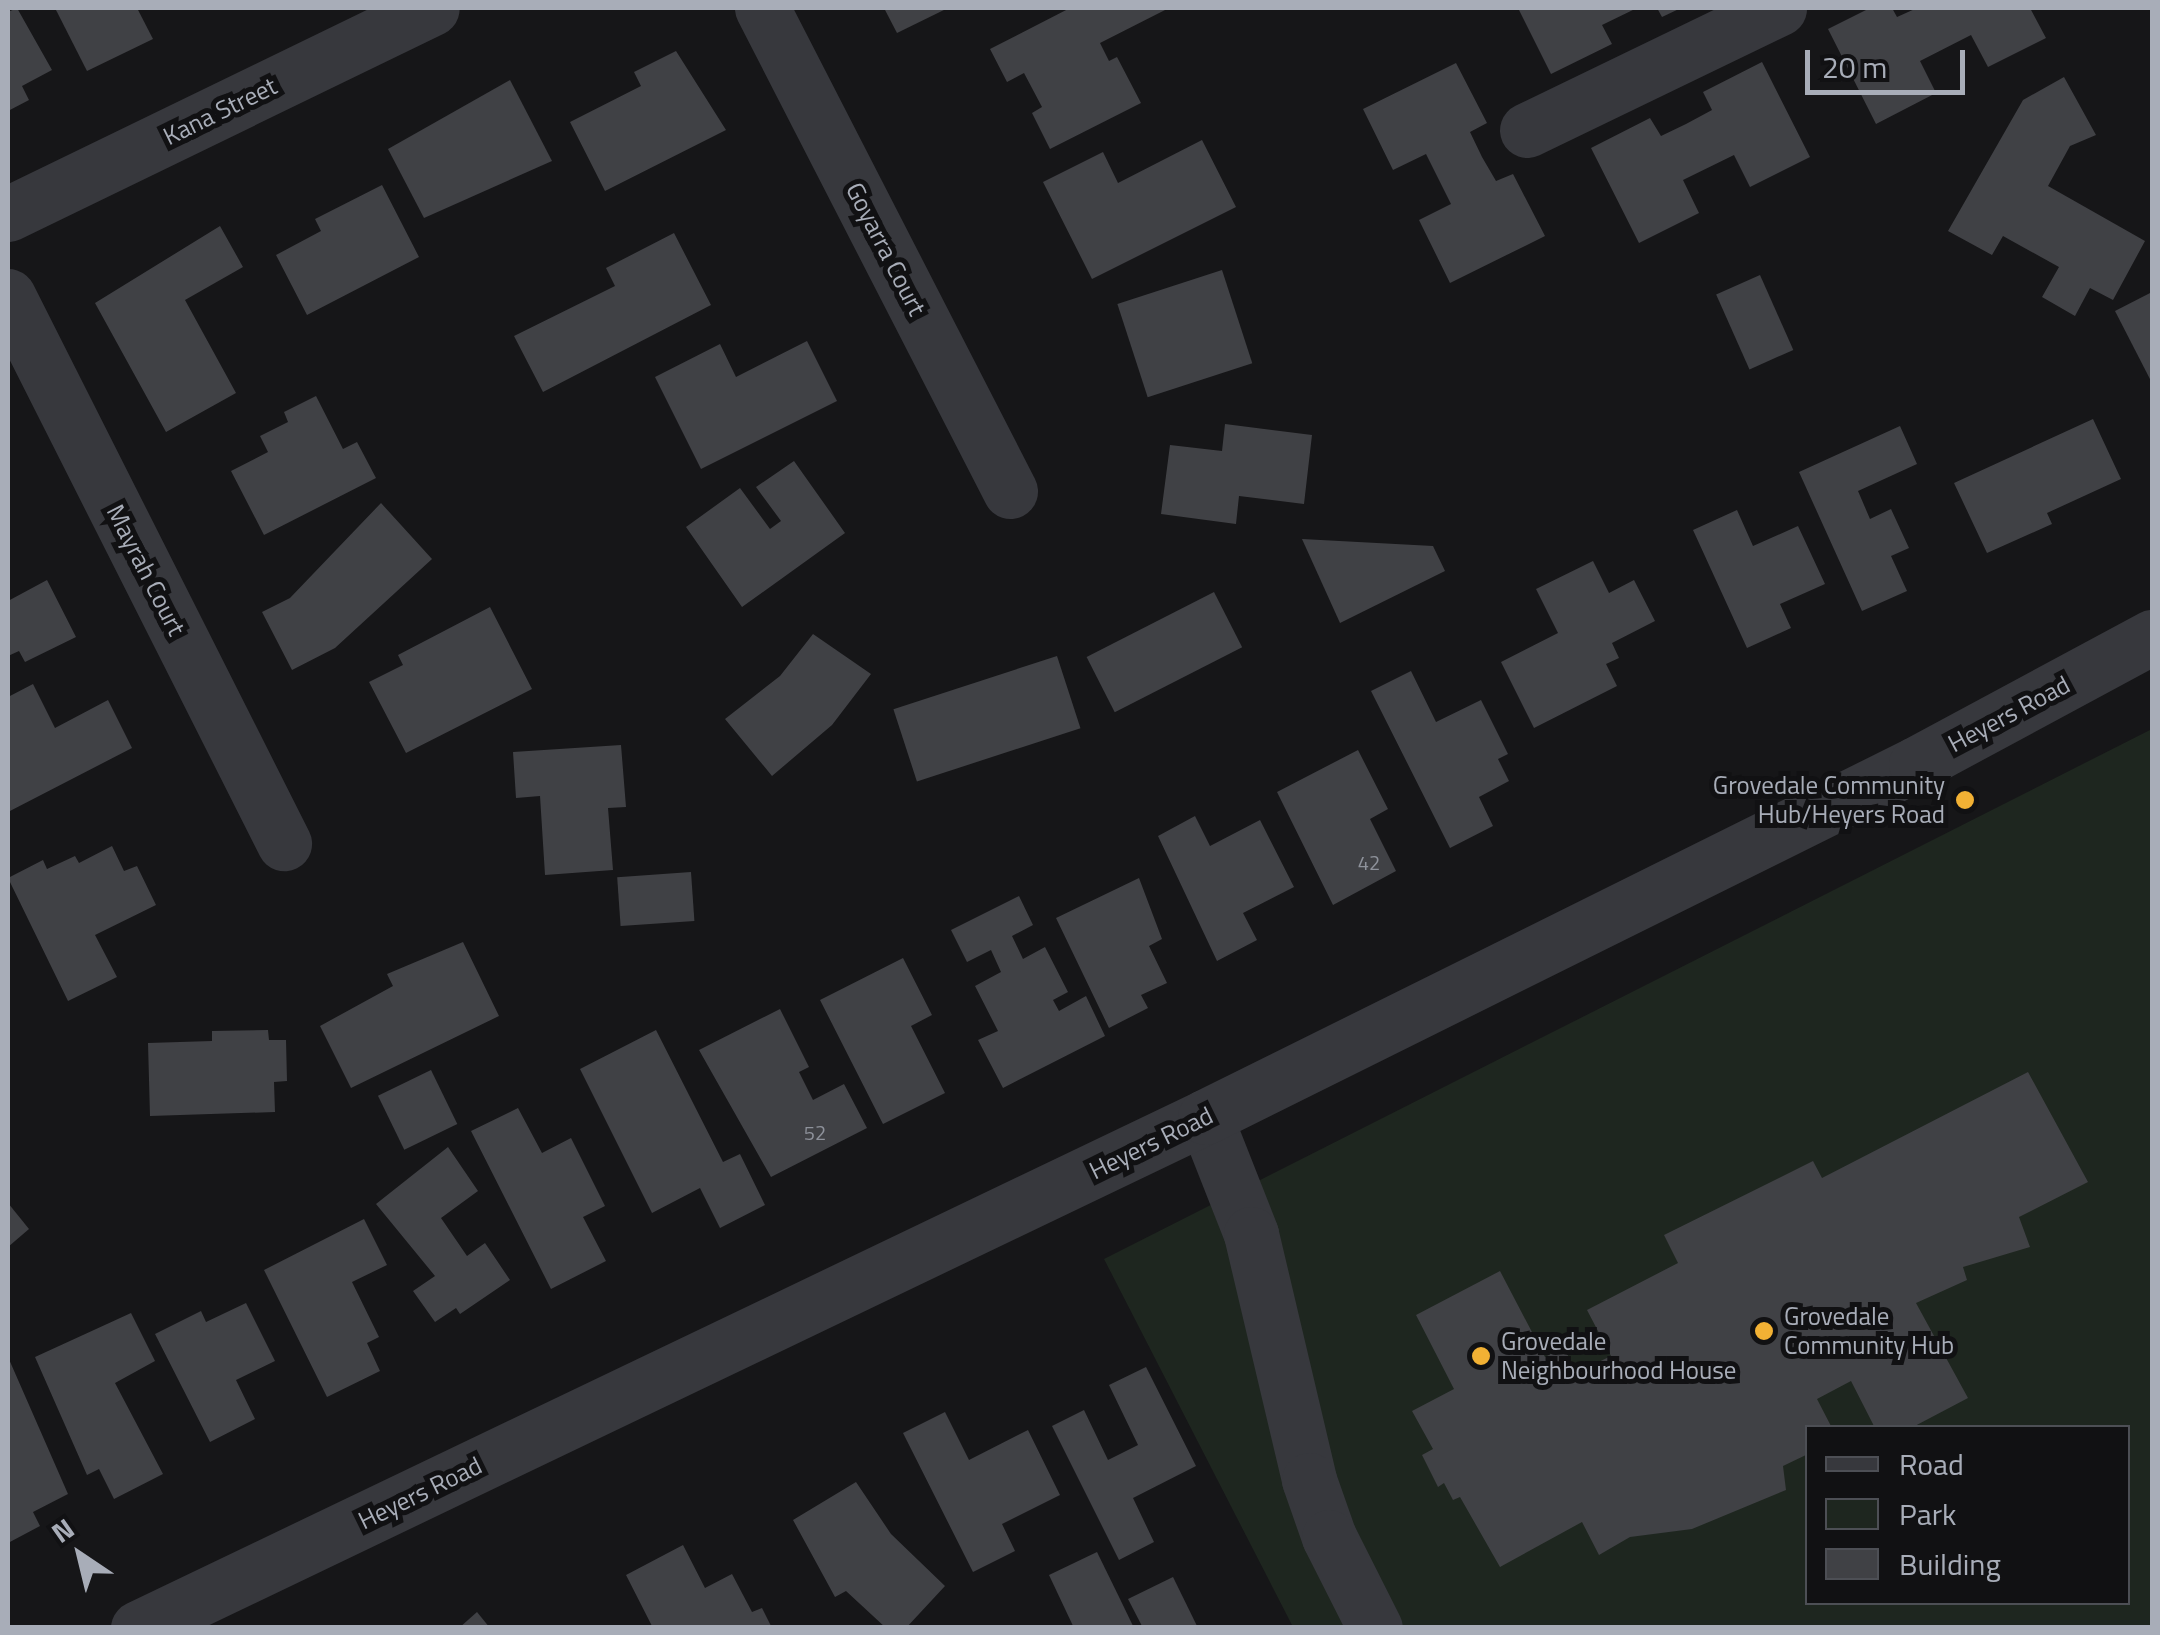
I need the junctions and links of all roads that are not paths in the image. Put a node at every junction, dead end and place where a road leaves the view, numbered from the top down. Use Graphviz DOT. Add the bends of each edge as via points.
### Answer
graph roads {
  1 [pos="432,8"];
  2 [pos="762,8"];
  3 [pos="1780,8"];
  4 [pos="1527,130"];
  5 [pos="8,214"];
  6 [pos="8,296"];
  7 [pos="1010,491"];
  8 [pos="2152,637"];
  9 [pos="284,843"];
  10 [pos="1205,1117"];
  11 [pos="138,1628"];
  12 [pos="1375,1628"];
  1 -- 5 [label="street, Kana Street"];
  2 -- 7 [label="street, Goyarra Court"];
  3 -- 4 [label="street"];
  6 -- 9 [label="street, Mayrah Court"];
  8 -- 10 [label="street, Heyers Road" via="1899,773"];
  10 -- 11 [label="street, Heyers Road"];
  10 -- 12 [label="street" via="1251,1234 1308,1480 1328,1537"];
}
